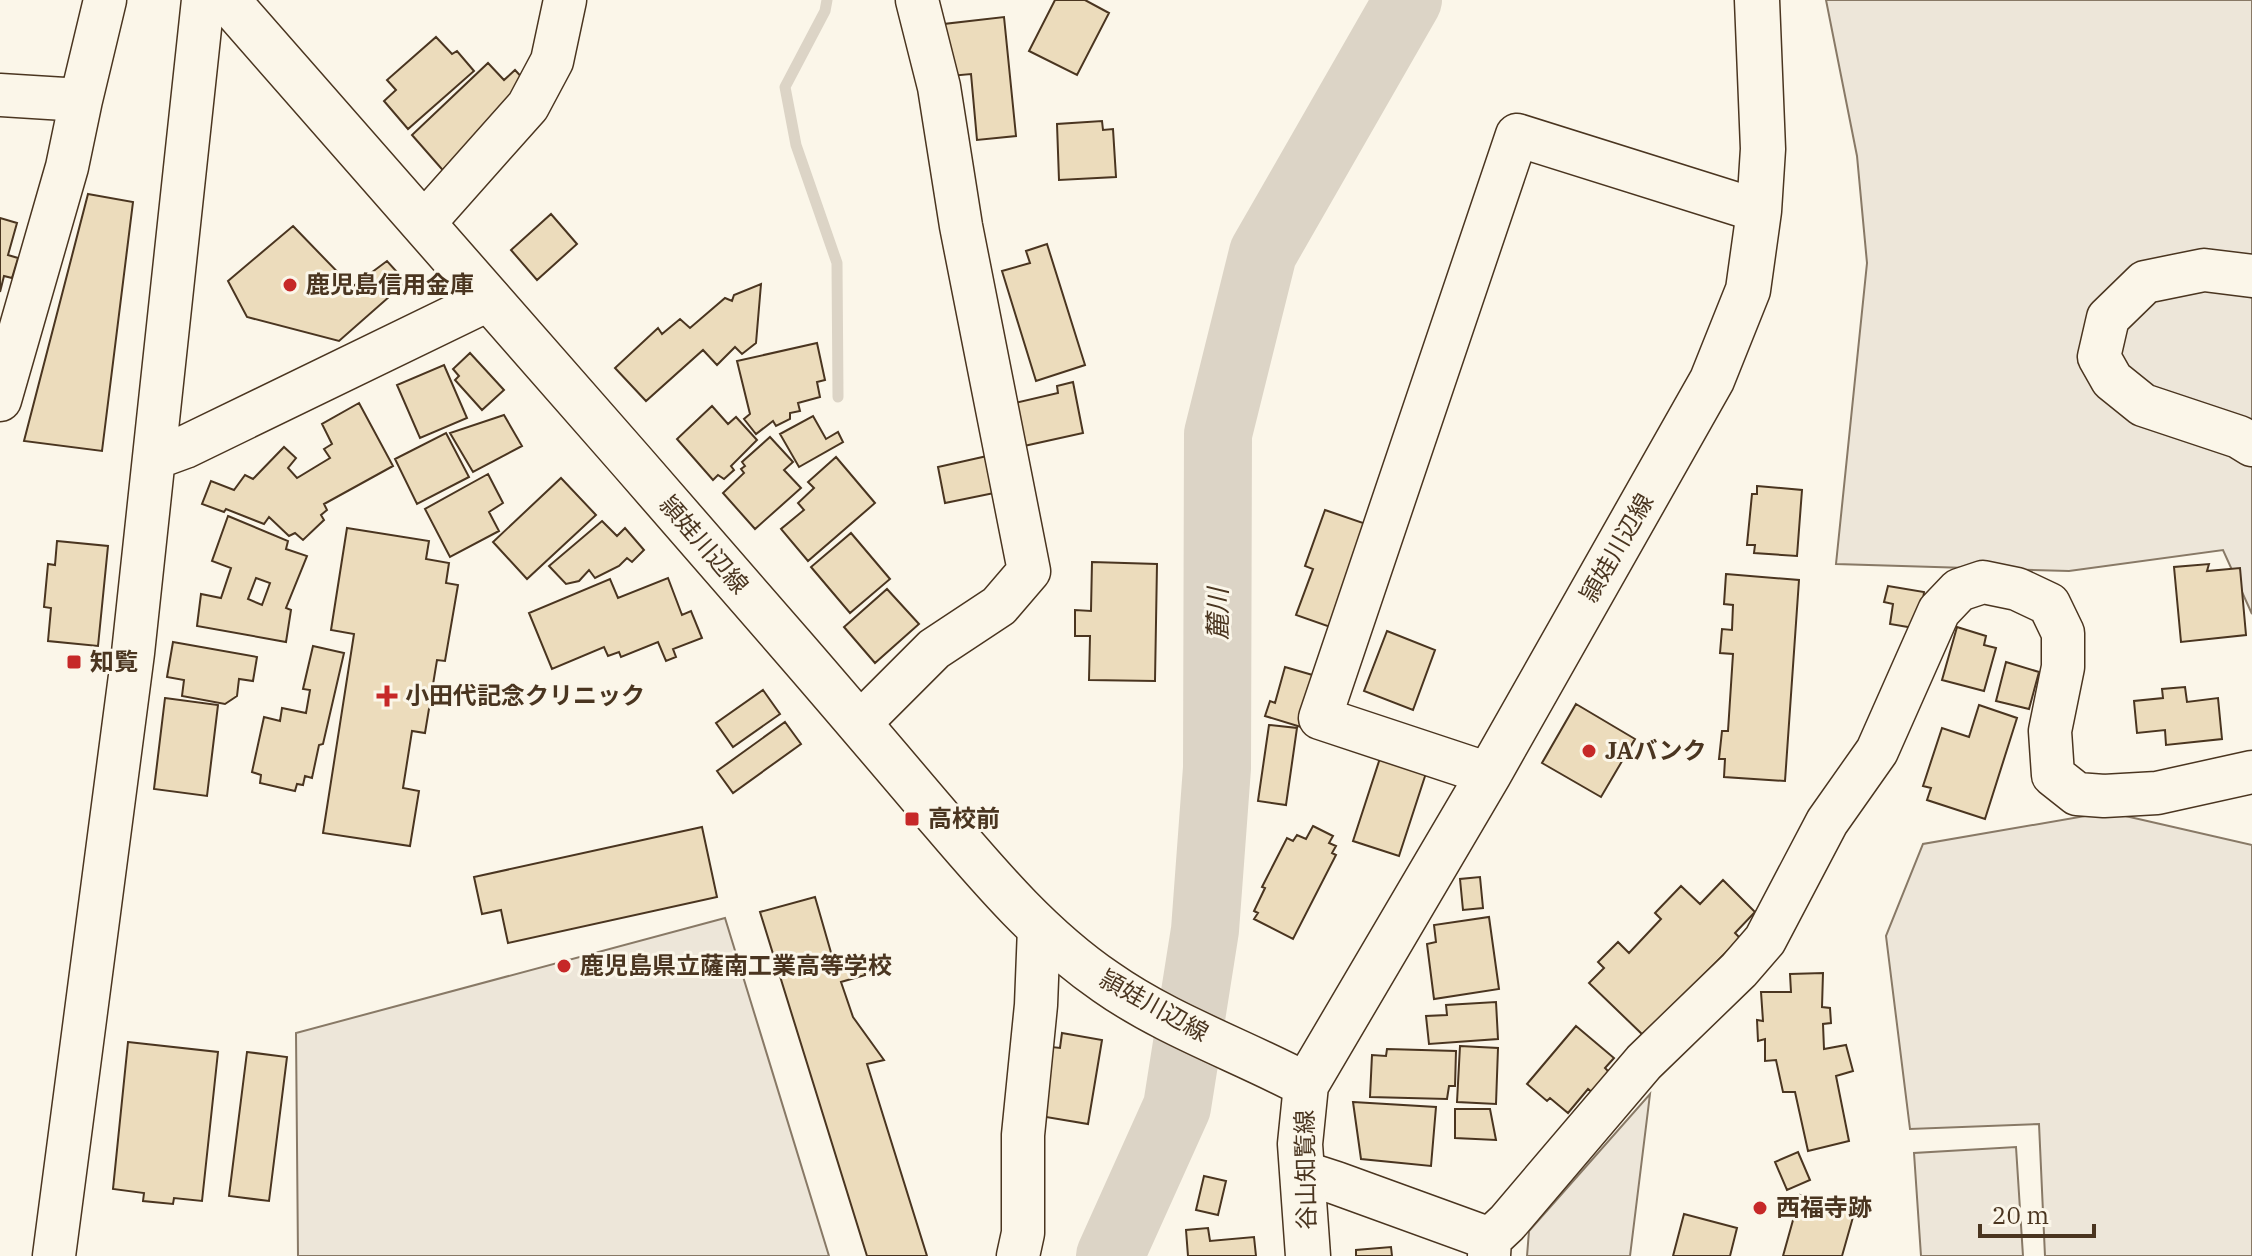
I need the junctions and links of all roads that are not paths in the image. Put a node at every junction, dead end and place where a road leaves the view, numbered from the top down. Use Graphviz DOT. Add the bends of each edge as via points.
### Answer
graph roads {
  1 [pos="105,0"];
  2 [pos="203,0"];
  3 [pos="227,0"];
  4 [pos="565,0"];
  5 [pos="917,0"];
  6 [pos="1757,0"];
  7 [pos="0,95"];
  8 [pos="81,100"];
  9 [pos="1759,211"];
  10 [pos="424,223"];
  11 [pos="2252,276"];
  12 [pos="490,299"];
  13 [pos="0,400"];
  14 [pos="2252,445"];
  15 [pos="155,458"];
  16 [pos="859,724"];
  17 [pos="2252,772"];
  18 [pos="1489,774"];
  19 [pos="1039,928"];
  20 [pos="1306,1085"];
  21 [pos="1302,1172"];
  22 [pos="1489,1247"];
  23 [pos="54,1256"];
  24 [pos="1018,1256"];
  25 [pos="1308,1256"];
  1 -- 8 [label="street"];
  2 -- 15 [label="street"];
  3 -- 10 [label="main road, 頴娃川辺線"];
  4 -- 10 [label="street" via="552,61 528,106"];
  5 -- 16 [label="street" via="939,87 1029,571 999,606 934,649"];
  6 -- 9 [label="main road, 頴娃川辺線" via="1763,149"];
  7 -- 8 [label="street"];
  8 -- 13 [label="street"];
  9 -- 18 [label="main road, 頴娃川辺線" via="1748,290 1712,380"];
  9 -- 18 [label="street" via="1517,135 1320,718"];
  10 -- 12 [label="main road, 頴娃川辺線"];
  11 -- 14 [label="street" via="2204,270 2145,282 2108,318 2099,357 2112,380 2143,405"];
  12 -- 15 [label="street"];
  12 -- 16 [label="main road, 頴娃川辺線"];
  15 -- 23 [label="street"];
  16 -- 19 [label="main road, 頴娃川辺線"];
  17 -- 22 [label="street" via="2157,793 2077,794 2053,775 2050,731 2063,667 2063,633 2049,604 2017,589 1983,582 1959,590 1939,611 1877,751 1827,822 1765,940 1644,1062"];
  18 -- 20 [label="main road, 頴娃川辺線"];
  19 -- 20 [label="main road, 頴娃川辺線" via="1104,981 1174,1022"];
  19 -- 24 [label="street"];
  20 -- 21 [label="main road, 谷山知覧線"];
  21 -- 22 [label="street"];
  21 -- 25 [label="main road, 谷山知覧線"];
}
